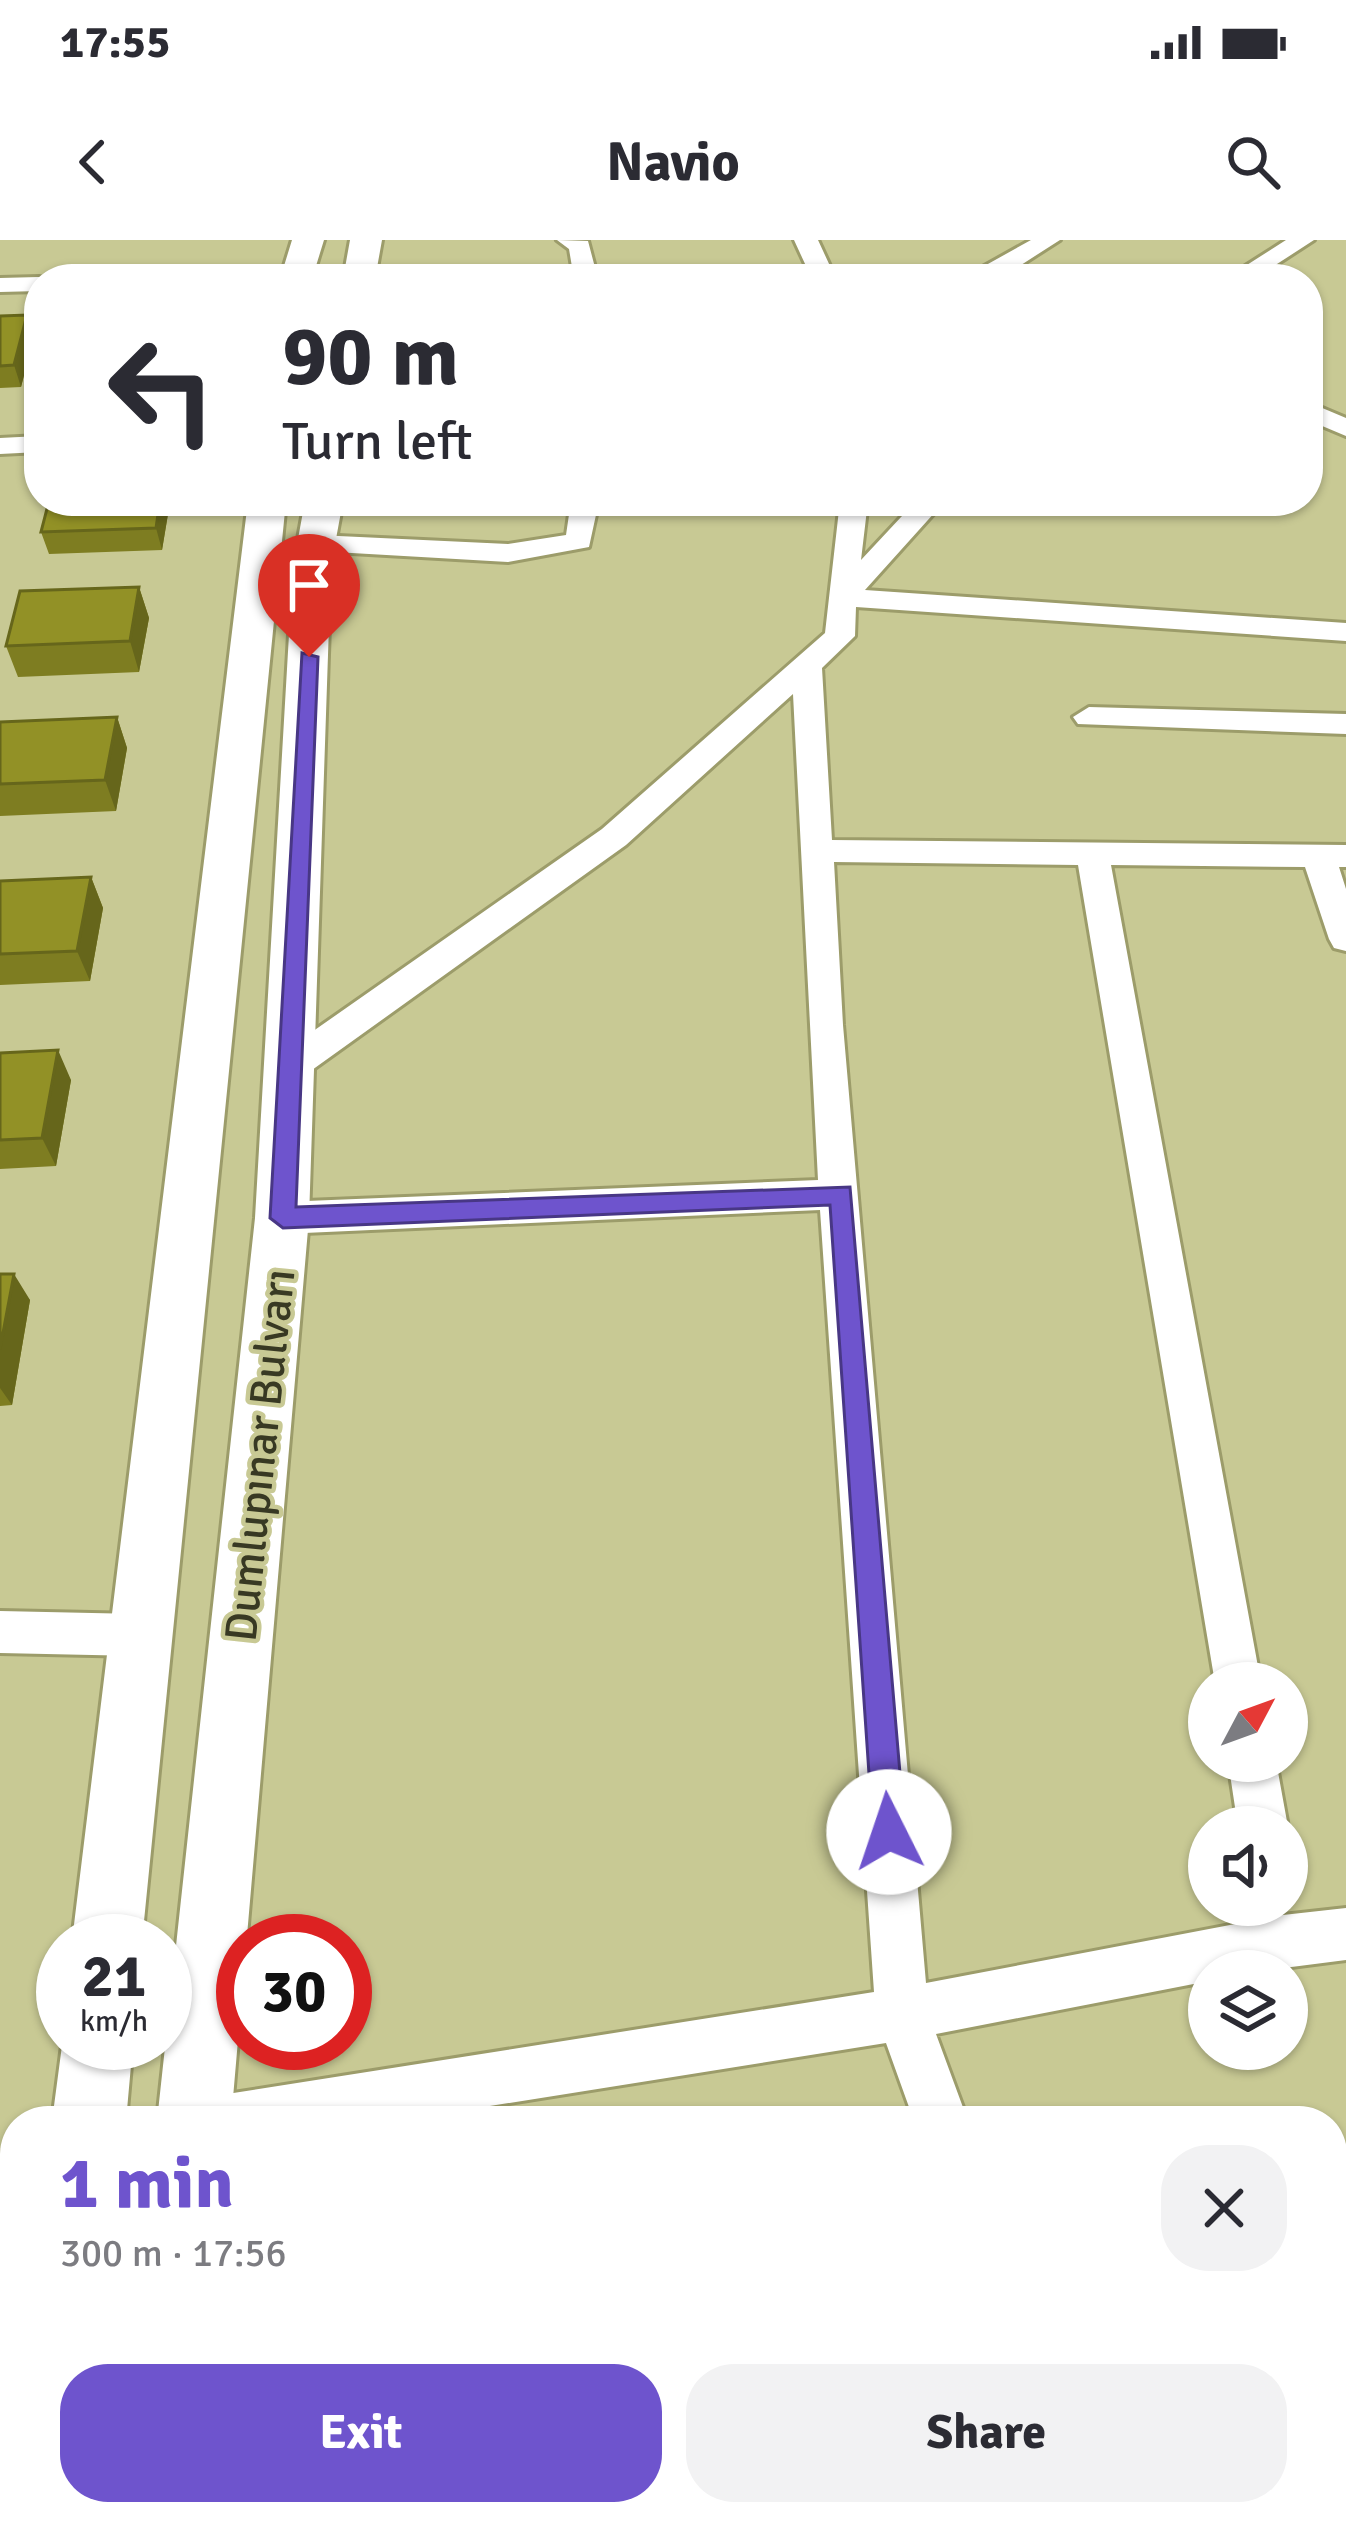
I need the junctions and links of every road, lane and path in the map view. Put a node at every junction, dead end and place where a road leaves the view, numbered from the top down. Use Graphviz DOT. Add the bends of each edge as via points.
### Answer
graph roads {
  1 [pos="569,240"];
  2 [pos="1048,240"];
  3 [pos="1285,243"];
  4 [pos="583,264"];
  5 [pos="1007,264"];
  6 [pos="1257,264"];
  7 [pos="3,446"];
  8 [pos="0,481"];
  9 [pos="265,516"];
  10 [pos="582,516"];
  11 [pos="852,516"];
  12 [pos="917,516"];
  13 [pos="320,522"];
  14 [pos="842,597"];
  15 [pos="1346,632"];
  16 [pos="807,666"];
  17 [pos="1089,717"];
  18 [pos="1346,724"];
  19 [pos="816,851"];
  20 [pos="1094,856"];
  21 [pos="1333,858"];
  22 [pos="1346,939"];
  23 [pos="292,1065"];
  24 [pos="842,1194"];
  25 [pos="283,1218"];
  26 [pos="0,1632"];
  27 [pos="138,1635"];
  28 [pos="1234,1662"];
  29 [pos="110,1914"];
  30 [pos="1268,1926"];
  31 [pos="1298,1926"];
  32 [pos="1346,1934"];
  33 [pos="902,2014"];
  34 [pos="94,2070"];
  35 [pos="91,2106"];
  36 [pos="195,2106"];
  37 [pos="322,2106"];
  38 [pos="936,2106"];
  1 -- 4 [label="street" via="580,246"];
  2 -- 5 [label="street"];
  3 -- 6 [label="street"];
  7 -- 8 [label="street"];
  9 -- 27 [label="main road"];
  10 -- 13 [label="street" via="579,541 508,553"];
  11 -- 14 [label="street"];
  12 -- 14 [label="street"];
  13 -- 23 [label="main road, Dumlupınar Bulvarı"];
  14 -- 15 [label="street"];
  14 -- 16 [label="street" via="840,636"];
  16 -- 19 [label="street"];
  16 -- 23 [label="street" via="614,837"];
  17 -- 18 [label="street"];
  19 -- 20 [label="street"];
  19 -- 24 [label="street"];
  20 -- 21 [label="street"];
  20 -- 28 [label="street"];
  21 -- 22 [label="street"];
  23 -- 25 [label="main road, Dumlupınar Bulvarı"];
  24 -- 25 [label="street"];
  24 -- 33 [label="street"];
  25 -- 36 [label="main road, Dumlupınar Bulvarı"];
  26 -- 27 [label="street"];
  27 -- 29 [label="main road"];
  30 -- 33 [label="street"];
  31 -- 32 [label="street"];
  33 -- 37 [label="street"];
  33 -- 38 [label="street"];
  34 -- 35 [label="main road"];
}
